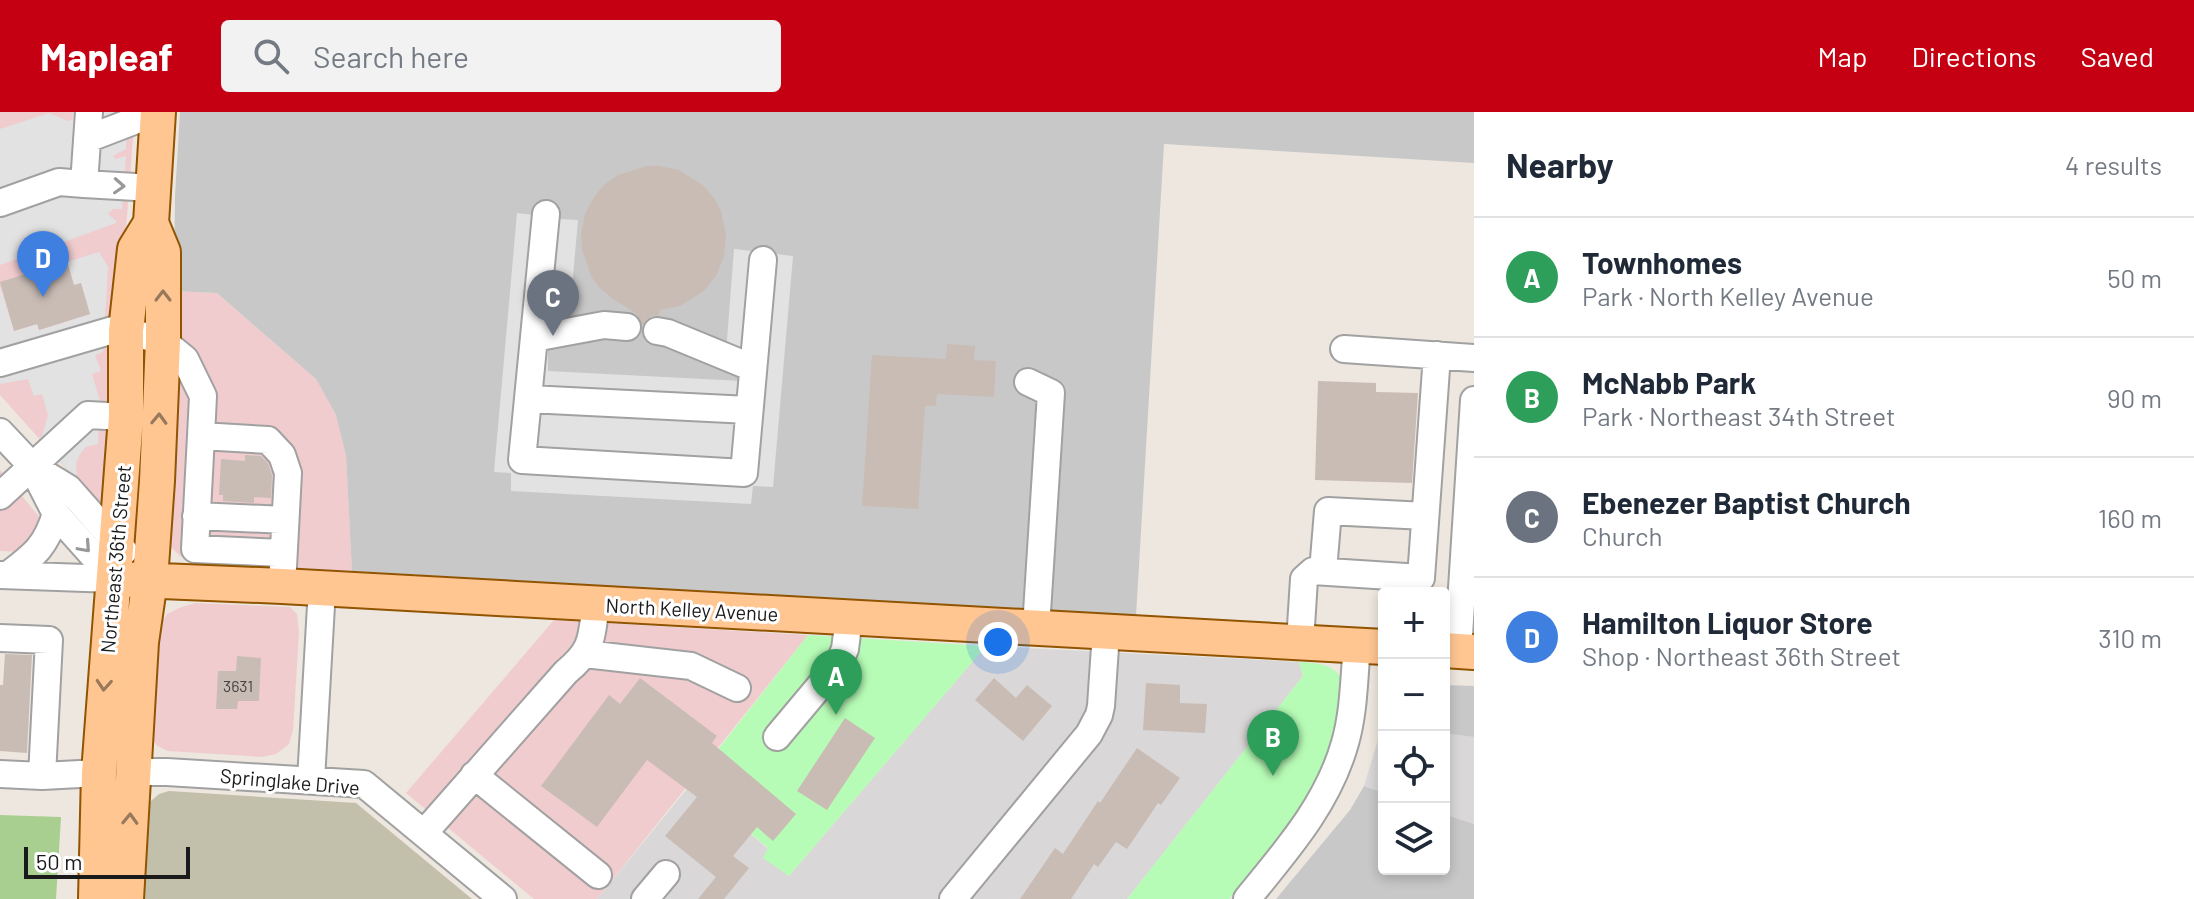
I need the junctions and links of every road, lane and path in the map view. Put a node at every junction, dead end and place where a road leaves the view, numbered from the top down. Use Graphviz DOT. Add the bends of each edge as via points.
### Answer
graph roads {
  1 [pos="89,112"];
  2 [pos="158,112"];
  3 [pos="87,139"];
  4 [pos="84,184"];
  5 [pos="153,188"];
  6 [pos="0,203"];
  7 [pos="546,214"];
  8 [pos="151,223"];
  9 [pos="763,260"];
  10 [pos="627,327"];
  11 [pos="126,331"];
  12 [pos="657,331"];
  13 [pos="534,338"];
  14 [pos="163,341"];
  15 [pos="1344,349"];
  16 [pos="1437,355"];
  17 [pos="1474,358"];
  18 [pos="0,363"];
  19 [pos="753,368"];
  20 [pos="1028,382"];
  21 [pos="529,399"];
  22 [pos="1474,400"];
  23 [pos="749,410"];
  24 [pos="126,417"];
  25 [pos="0,432"];
  26 [pos="201,436"];
  27 [pos="32,466"];
  28 [pos="1472,467"];
  29 [pos="157,481"];
  30 [pos="198,483"];
  31 [pos="0,496"];
  32 [pos="56,514"];
  33 [pos="196,516"];
  34 [pos="1425,516"];
  35 [pos="285,520"];
  36 [pos="117,542"];
  37 [pos="1468,555"];
  38 [pos="1422,564"];
  39 [pos="282,569"];
  40 [pos="1323,571"];
  41 [pos="4,575"];
  42 [pos="114,579"];
  43 [pos="150,580"];
  44 [pos="322,588"];
  45 [pos="596,604"];
  46 [pos="849,618"];
  47 [pos="1036,628"];
  48 [pos="1106,632"];
  49 [pos="0,638"];
  50 [pos="1300,642"];
  51 [pos="1371,646"];
  52 [pos="1459,651"];
  53 [pos="585,654"];
  54 [pos="737,688"];
  55 [pos="777,737"];
  56 [pos="116,772"];
  57 [pos="0,774"];
  58 [pos="474,775"];
  59 [pos="42,776"];
  60 [pos="311,780"];
  61 [pos="424,833"];
  62 [pos="666,874"];
  63 [pos="598,875"];
  64 [pos="96,899"];
  65 [pos="126,899"];
  66 [pos="503,899"];
  67 [pos="645,899"];
  68 [pos="953,899"];
  69 [pos="1247,899"];
  1 -- 3 [label="street"];
  2 -- 3 [label="street"];
  2 -- 5 [label="main road, Northeast 36th Street"];
  3 -- 4 [label="street"];
  4 -- 5 [label="street, one-way"];
  4 -- 6 [label="street" via="59,182"];
  5 -- 8 [label="main road, Northeast 36th Street"];
  7 -- 13 [label="street"];
  8 -- 11 [label="main road, Northeast 36th Street" via="135,249"];
  14 -- 8 [label="main road, Northeast 36th Street, one-way" via="163,252"];
  9 -- 19 [label="street"];
  10 -- 13 [label="street" via="604,325"];
  11 -- 14 [label="street"];
  11 -- 18 [label="street" via="113,330"];
  11 -- 24 [label="main road, Northeast 36th Street"];
  12 -- 19 [label="street"];
  13 -- 21 [label="street"];
  14 -- 26 [label="street" via="185,359 203,396"];
  29 -- 14 [label="main road, Northeast 36th Street, one-way"];
  15 -- 16 [label="street"];
  16 -- 17 [label="street"];
  16 -- 34 [label="street"];
  19 -- 23 [label="street"];
  20 -- 47 [label="street" via="1051,393"];
  21 -- 23 [label="street"];
  21 -- 23 [label="street" via="522,460 744,473"];
  22 -- 28 [label="street"];
  24 -- 27 [label="street" via="88,415"];
  24 -- 36 [label="main road, Northeast 36th Street"];
  25 -- 27 [label="street"];
  26 -- 30 [label="street"];
  26 -- 35 [label="street" via="268,440 282,455 288,473"];
  27 -- 31 [label="street"];
  27 -- 32 [label="street"];
  27 -- 36 [label="street" via="68,488"];
  28 -- 37 [label="street"];
  29 -- 30 [label="street"];
  29 -- 43 [label="main road, Northeast 36th Street"];
  30 -- 33 [label="street"];
  32 -- 41 [label="street" via="38,552"];
  32 -- 42 [label="street, one-way"];
  33 -- 35 [label="street"];
  33 -- 39 [label="street" via="195,549"];
  34 -- 38 [label="street"];
  34 -- 40 [label="street" via="1328,511"];
  35 -- 39 [label="street"];
  36 -- 42 [label="main road, Northeast 36th Street"];
  36 -- 43 [label="street"];
  37 -- 38 [label="street"];
  37 -- 52 [label="street"];
  38 -- 40 [label="street" via="1421,578"];
  39 -- 43 [label="main road, North Kelley Avenue"];
  39 -- 44 [label="main road, North Kelley Avenue"];
  40 -- 50 [label="street" via="1304,579"];
  41 -- 42 [label="street, North Kelley Avenue"];
  42 -- 43 [label="main road, North Kelley Avenue"];
  42 -- 56 [label="main road, Northeast 36th Street, one-way" via="108,632"];
  43 -- 56 [label="main road, Northeast 36th Street"];
  44 -- 45 [label="main road, North Kelley Avenue"];
  44 -- 60 [label="street"];
  45 -- 46 [label="main road, North Kelley Avenue"];
  45 -- 53 [label="street"];
  46 -- 47 [label="main road, North Kelley Avenue"];
  46 -- 55 [label="street" via="839,663"];
  47 -- 48 [label="main road, North Kelley Avenue"];
  48 -- 50 [label="main road, North Kelley Avenue"];
  48 -- 68 [label="street" via="1101,706 1089,734"];
  49 -- 59 [label="street" via="49,640"];
  50 -- 51 [label="main road, North Kelley Avenue"];
  51 -- 69 [label="street" via="1338,763 1309,822"];
  53 -- 54 [label="street" via="691,666"];
  53 -- 58 [label="street"];
  56 -- 59 [label="street, Springlake Drive"];
  56 -- 60 [label="street, Springlake Drive"];
  56 -- 64 [label="main road, Northeast 36th Street"];
  65 -- 56 [label="main road, Northeast 36th Street, one-way"];
  57 -- 59 [label="street, Springlake Drive"];
  58 -- 61 [label="street"];
  58 -- 63 [label="street"];
  60 -- 61 [label="street, Springlake Drive" via="364,784"];
  61 -- 66 [label="street, Springlake Drive"];
  62 -- 67 [label="street"];
}
